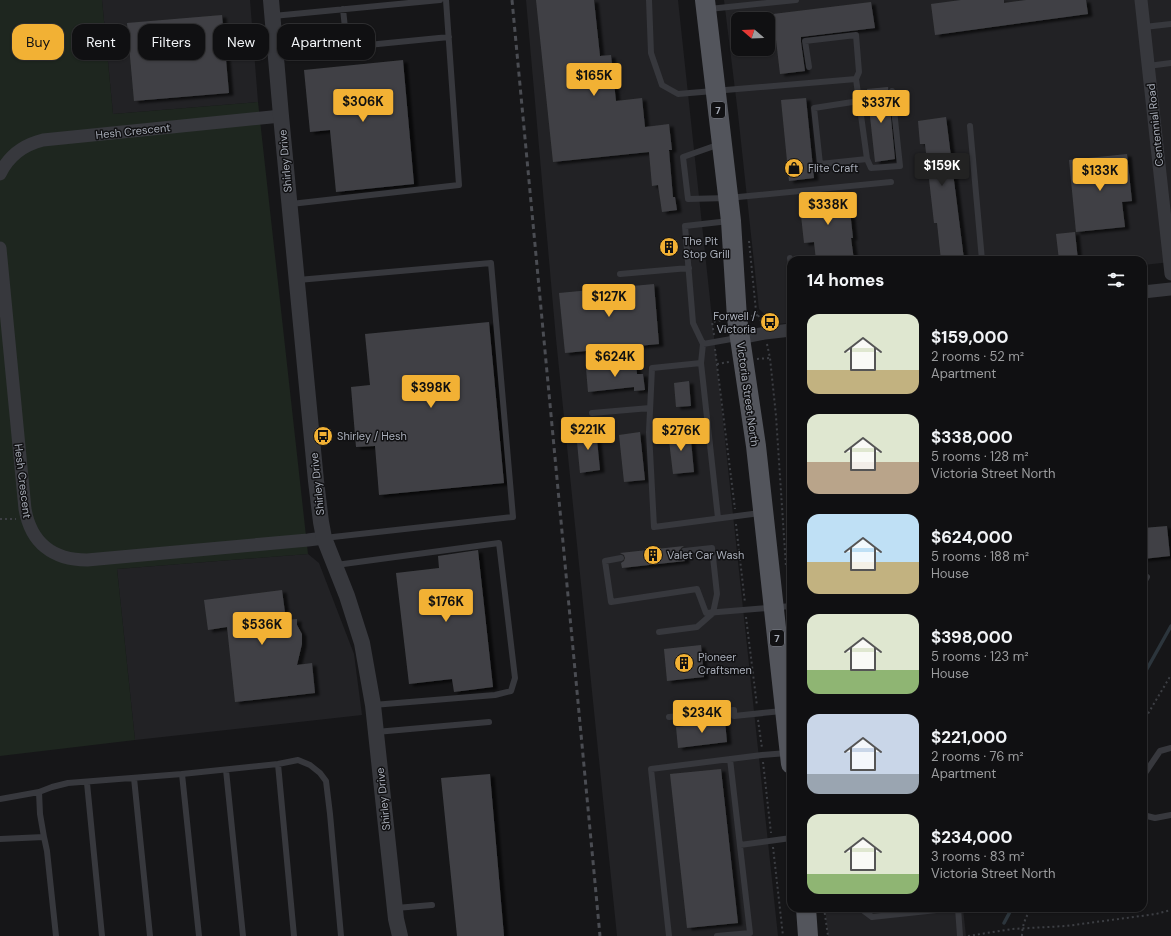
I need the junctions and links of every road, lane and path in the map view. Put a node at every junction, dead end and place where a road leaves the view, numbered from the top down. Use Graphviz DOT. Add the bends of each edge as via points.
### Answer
graph roads {
  1 [pos="440,0"];
  2 [pos="446,0"];
  3 [pos="649,0"];
  4 [pos="796,0"];
  5 [pos="1141,0"];
  6 [pos="705,4"];
  7 [pos="272,8"];
  8 [pos="343,9"];
  9 [pos="345,24"];
  10 [pos="1171,24"];
  11 [pos="1144,27"];
  12 [pos="448,37"];
  13 [pos="375,44"];
  14 [pos="1171,63"];
  15 [pos="1148,66"];
  16 [pos="809,67"];
  17 [pos="856,79"];
  18 [pos="716,91"];
  19 [pos="892,91"];
  20 [pos="859,100"];
  21 [pos="281,116"];
  22 [pos="970,126"];
  23 [pos="722,143"];
  24 [pos="867,159"];
  25 [pos="0,174"];
  26 [pos="891,182"];
  27 [pos="728,198"];
  28 [pos="289,204"];
  29 [pos="731,221"];
  30 [pos="0,248"];
  31 [pos="982,256"];
  32 [pos="689,268"];
  33 [pos="620,274"];
  34 [pos="1171,274"];
  35 [pos="297,280"];
  36 [pos="1171,289"];
  37 [pos="1147,292"];
  38 [pos="756,311"];
  39 [pos="758,315"];
  40 [pos="752,316"];
  41 [pos="720,321"];
  42 [pos="764,325"];
  43 [pos="713,328"];
  44 [pos="787,330"];
  45 [pos="740,338"];
  46 [pos="703,344"];
  47 [pos="767,347"];
  48 [pos="716,357"];
  49 [pos="770,358"];
  50 [pos="762,359"];
  51 [pos="701,363"];
  52 [pos="725,363"];
  53 [pos="717,364"];
  54 [pos="650,408"];
  55 [pos="592,413"];
  56 [pos="735,507"];
  57 [pos="763,512"];
  58 [pos="718,518"];
  59 [pos="0,519"];
  60 [pos="27,519"];
  61 [pos="737,526"];
  62 [pos="324,538"];
  63 [pos="684,551"];
  64 [pos="621,558"];
  65 [pos="335,565"];
  66 [pos="786,574"];
  67 [pos="744,598"];
  68 [pos="782,607"];
  69 [pos="713,613"];
  70 [pos="747,621"];
  71 [pos="659,632"];
  72 [pos="1171,675"];
  73 [pos="787,703"];
  74 [pos="373,705"];
  75 [pos="757,706"];
  76 [pos="1147,715"];
  77 [pos="669,717"];
  78 [pos="489,722"];
  79 [pos="759,724"];
  80 [pos="376,732"];
  81 [pos="762,747"];
  82 [pos="1171,748"];
  83 [pos="787,756"];
  84 [pos="730,759"];
  85 [pos="278,764"];
  86 [pos="764,768"];
  87 [pos="226,770"];
  88 [pos="1147,770"];
  89 [pos="182,774"];
  90 [pos="134,778"];
  91 [pos="86,782"];
  92 [pos="39,792"];
  93 [pos="0,799"];
  94 [pos="1171,814"];
  95 [pos="1147,816"];
  96 [pos="771,834"];
  97 [pos="44,837"];
  98 [pos="0,839"];
  99 [pos="787,839"];
  100 [pos="740,846"];
  101 [pos="775,856"];
  102 [pos="432,905"];
  103 [pos="395,908"];
  104 [pos="1171,910"];
  105 [pos="806,912"];
  106 [pos="825,912"];
  107 [pos="865,912"];
  108 [pos="912,912"];
  109 [pos="958,912"];
  110 [pos="1029,912"];
  111 [pos="1022,929"];
  112 [pos="56,936"];
  113 [pos="102,936"];
  114 [pos="150,936"];
  115 [pos="199,936"];
  116 [pos="244,936"];
  117 [pos="294,936"];
  118 [pos="341,936"];
  119 [pos="400,936"];
  120 [pos="669,936"];
  121 [pos="717,936"];
  122 [pos="783,936"];
  123 [pos="808,936"];
  124 [pos="828,936"];
  125 [pos="960,936"];
  126 [pos="966,936"];
  127 [pos="1022,936"];
  1 -- 8 [label="lane"];
  2 -- 12 [label="lane"];
  3 -- 18 [label="lane" via="651,53 662,86 678,94"];
  4 -- 6 [label="lane"];
  5 -- 11 [label="street, Centennial Road"];
  6 -- 18 [label="main road, Victoria Street North / 7"];
  7 -- 8 [label="lane"];
  7 -- 21 [label="street, Shirley Drive"];
  8 -- 9 [label="lane"];
  10 -- 11 [label="lane"];
  11 -- 15 [label="street, Centennial Road"];
  12 -- 13 [label="lane"];
  12 -- 28 [label="lane" via="459,185"];
  14 -- 15 [label="lane"];
  15 -- 34 [label="street, Centennial Road"];
  16 -- 17 [label="lane" via="805,41 856,35 859,72"];
  17 -- 18 [label="lane"];
  17 -- 20 [label="lane"];
  18 -- 23 [label="main road, Victoria Street North / 7"];
  19 -- 24 [label="lane" via="900,166 871,168"];
  20 -- 24 [label="lane"];
  20 -- 24 [label="lane" via="814,108 820,164"];
  21 -- 25 [label="street, Hesh Crescent" via="43,140 21,148"];
  21 -- 28 [label="street, Shirley Drive"];
  22 -- 31 [label="lane"];
  23 -- 27 [label="main road, Victoria Street North / 7"];
  23 -- 27 [label="lane" via="683,157 688,199"];
  26 -- 27 [label="lane"];
  27 -- 29 [label="main road, Victoria Street North / 7"];
  28 -- 35 [label="street, Shirley Drive"];
  29 -- 32 [label="lane" via="685,226"];
  29 -- 45 [label="main road, Victoria Street North / 7"];
  30 -- 60 [label="street, Hesh Crescent"];
  32 -- 33 [label="lane"];
  32 -- 46 [label="lane" via="694,323"];
  35 -- 62 [label="street, Shirley Drive" via="316,481"];
  35 -- 62 [label="lane" via="491,263 514,517"];
  36 -- 37 [label="street"];
  38 -- 39 [label="path"];
  39 -- 40 [label="path"];
  39 -- 42 [label="path"];
  41 -- 43 [label="path" via="712,322"];
  44 -- 45 [label="street"];
  45 -- 46 [label="lane"];
  45 -- 57 [label="main road, Victoria Street North / 7"];
  46 -- 51 [label="lane"];
  47 -- 49 [label="path, Victoria Street North"];
  48 -- 53 [label="path"];
  49 -- 50 [label="path"];
  49 -- 66 [label="path, Victoria Street North"];
  51 -- 54 [label="lane" via="652,368"];
  51 -- 58 [label="lane"];
  52 -- 53 [label="path"];
  53 -- 56 [label="path"];
  54 -- 55 [label="lane"];
  54 -- 58 [label="lane" via="654,527"];
  57 -- 58 [label="lane"];
  57 -- 68 [label="main road, Victoria Street North / 7"];
  59 -- 60 [label="path"];
  60 -- 62 [label="street, Hesh Crescent" via="35,537 45,547 58,555 76,560"];
  61 -- 67 [label="path"];
  62 -- 65 [label="street, Shirley Drive"];
  63 -- 69 [label="lane" via="712,548 717,594"];
  64 -- 69 [label="lane" via="605,561 611,602 697,589 706,614"];
  65 -- 74 [label="street, Shirley Drive" via="362,643"];
  65 -- 74 [label="lane" via="499,543 515,678 511,691 495,695"];
  68 -- 69 [label="lane"];
  68 -- 73 [label="main road, Victoria Street North / 7"];
  69 -- 71 [label="lane" via="697,626"];
  70 -- 75 [label="path"];
  72 -- 76 [label="path"];
  73 -- 77 [label="lane" via="734,716 734,710"];
  74 -- 80 [label="street, Shirley Drive"];
  78 -- 80 [label="lane"];
  79 -- 81 [label="path"];
  80 -- 103 [label="street, Shirley Drive"];
  82 -- 88 [label="lane" via="1160,751"];
  83 -- 84 [label="lane"];
  84 -- 100 [label="lane"];
  84 -- 120 [label="lane" via="651,769"];
  85 -- 87 [label="lane"];
  85 -- 117 [label="lane"];
  85 -- 118 [label="lane" via="298,760 310,765 326,781"];
  86 -- 96 [label="path"];
  87 -- 89 [label="lane"];
  87 -- 116 [label="lane"];
  89 -- 90 [label="lane"];
  89 -- 115 [label="lane"];
  90 -- 91 [label="lane"];
  90 -- 114 [label="lane"];
  91 -- 92 [label="lane" via="68,783"];
  91 -- 113 [label="lane"];
  92 -- 93 [label="lane"];
  92 -- 97 [label="lane"];
  94 -- 95 [label="lane" via="1155,818"];
  97 -- 98 [label="lane"];
  97 -- 112 [label="lane"];
  99 -- 100 [label="lane"];
  100 -- 121 [label="lane" via="750,933"];
  101 -- 122 [label="path"];
  102 -- 103 [label="lane"];
  103 -- 119 [label="street, Shirley Drive"];
  104 -- 111 [label="path" via="1066,926"];
  105 -- 123 [label="main road"];
  106 -- 124 [label="path"];
  107 -- 108 [label="lane" via="872,917"];
  109 -- 125 [label="lane"];
  110 -- 111 [label="path"];
  111 -- 126 [label="path"];
  111 -- 127 [label="path"];
}
